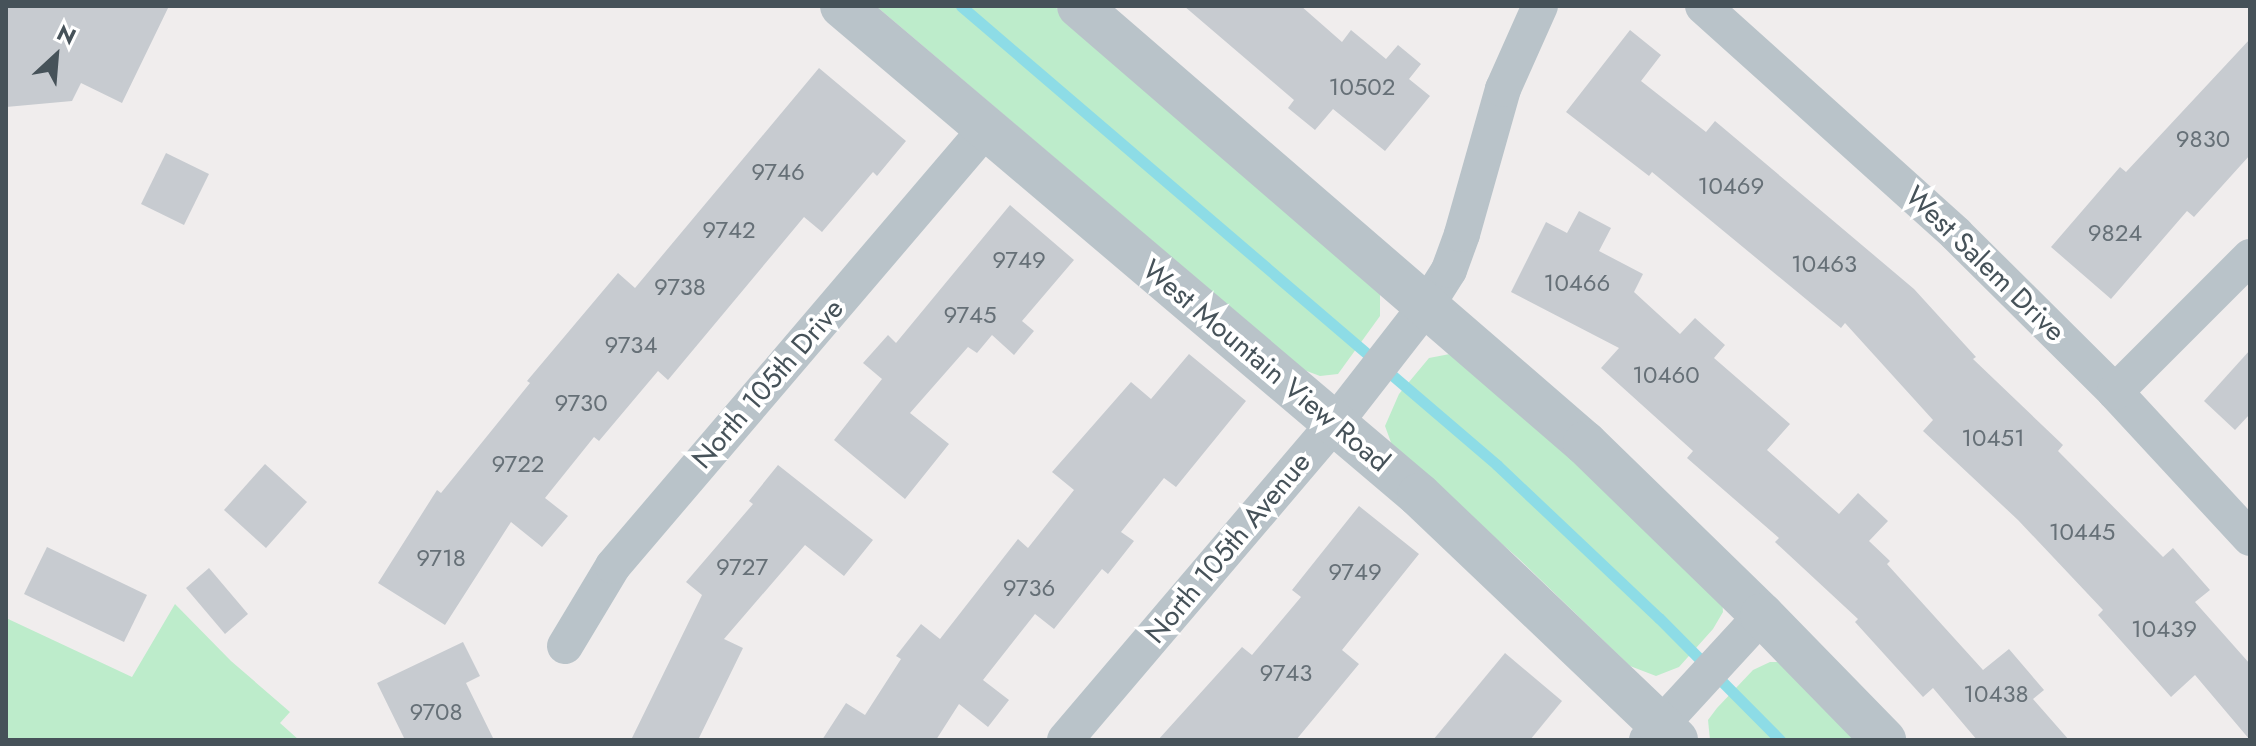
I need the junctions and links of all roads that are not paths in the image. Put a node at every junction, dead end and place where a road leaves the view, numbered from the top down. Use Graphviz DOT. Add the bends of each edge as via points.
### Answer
graph roads {
  1 [pos="842,6"];
  2 [pos="1079,6"];
  3 [pos="1540,6"];
  4 [pos="1703,6"];
  5 [pos="985,130"];
  6 [pos="2250,257"];
  7 [pos="1427,305"];
  8 [pos="2115,392"];
  9 [pos="1335,423"];
  10 [pos="2250,538"];
  11 [pos="1762,615"];
  12 [pos="565,646"];
  13 [pos="1662,735"];
  14 [pos="1065,740"];
  15 [pos="1884,740"];
  1 -- 5 [label="street, West Mountain View Road"];
  2 -- 7 [label="street"];
  3 -- 7 [label="street, North 105th Avenue" via="1503,89 1449,270"];
  4 -- 8 [label="street, West Salem Drive" via="1886,168"];
  5 -- 9 [label="street, West Mountain View Road"];
  5 -- 12 [label="street, North 105th Drive" via="613,566"];
  6 -- 8 [label="street"];
  7 -- 9 [label="street, North 105th Avenue"];
  7 -- 11 [label="street" via="1585,443"];
  8 -- 10 [label="street, West Salem Drive"];
  9 -- 13 [label="street, West Mountain View Road" via="1430,506"];
  9 -- 14 [label="street, North 105th Avenue"];
  11 -- 13 [label="street"];
  11 -- 15 [label="street"];
}
